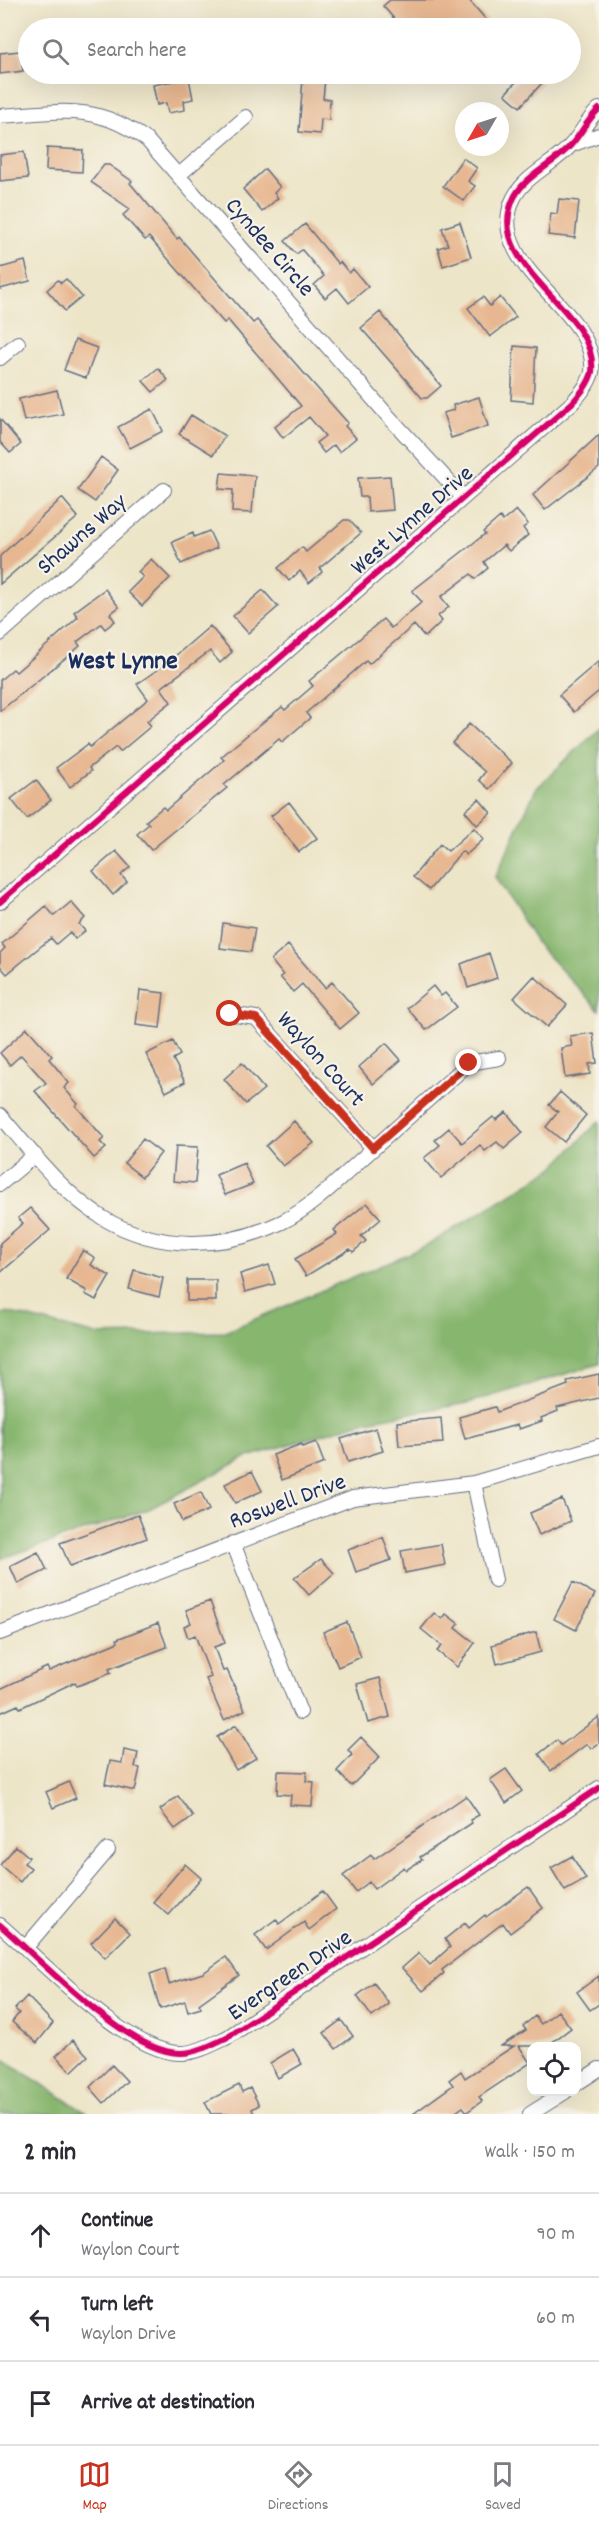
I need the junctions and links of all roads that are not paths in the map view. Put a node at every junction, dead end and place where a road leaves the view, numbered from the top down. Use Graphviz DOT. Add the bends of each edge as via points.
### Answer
graph roads {
  1 [pos="599,109"];
  2 [pos="0,116"];
  3 [pos="246,117"];
  4 [pos="599,135"];
  5 [pos="571,145"];
  6 [pos="179,175"];
  7 [pos="18,343"];
  8 [pos="0,358"];
  9 [pos="164,490"];
  10 [pos="463,497"];
  11 [pos="0,634"];
  12 [pos="0,902"];
  13 [pos="230,1014"];
  14 [pos="499,1058"];
  15 [pos="0,1116"];
  16 [pos="373,1148"];
  17 [pos="35,1155"];
  18 [pos="0,1184"];
  19 [pos="599,1446"];
  20 [pos="474,1483"];
  21 [pos="233,1543"];
  22 [pos="495,1580"];
  23 [pos="0,1633"];
  24 [pos="300,1712"];
  25 [pos="599,1788"];
  26 [pos="108,1850"];
  27 [pos="0,1925"];
  28 [pos="26,1947"];
  29 [pos="599,2069"];
  30 [pos="581,2081"];
  31 [pos="557,2096"];
  32 [pos="530,2114"];
  1 -- 5 [label="street, West Lynne Drive" via="586,120"];
  2 -- 6 [label="street, Cyndee Circle" via="81,110 104,115 147,140"];
  3 -- 6 [label="street"];
  4 -- 5 [label="street, West Lynne Drive"];
  5 -- 10 [label="street, West Lynne Drive" via="525,184 512,201 508,224 522,257 588,337 593,372 572,403"];
  6 -- 10 [label="street, Cyndee Circle"];
  7 -- 8 [label="street"];
  9 -- 11 [label="street, Shawns Way"];
  10 -- 12 [label="street, West Lynne Drive"];
  13 -- 16 [label="street, Waylon Court" via="256,1018"];
  14 -- 16 [label="street" via="469,1063"];
  15 -- 17 [label="street"];
  16 -- 17 [label="street" via="282,1222 205,1245 135,1233 102,1217 64,1188"];
  17 -- 18 [label="street"];
  19 -- 20 [label="street, Roswell Drive"];
  20 -- 21 [label="street, Roswell Drive" via="354,1498"];
  20 -- 22 [label="street"];
  21 -- 23 [label="street, Roswell Drive"];
  21 -- 24 [label="street"];
  25 -- 28 [label="street, Evergreen Drive" via="228,2037 205,2048 181,2053 159,2049 133,2037"];
  26 -- 28 [label="street"];
  27 -- 28 [label="street, Evergreen Drive"];
  29 -- 30 [label="street"];
  31 -- 32 [label="street"];
}
